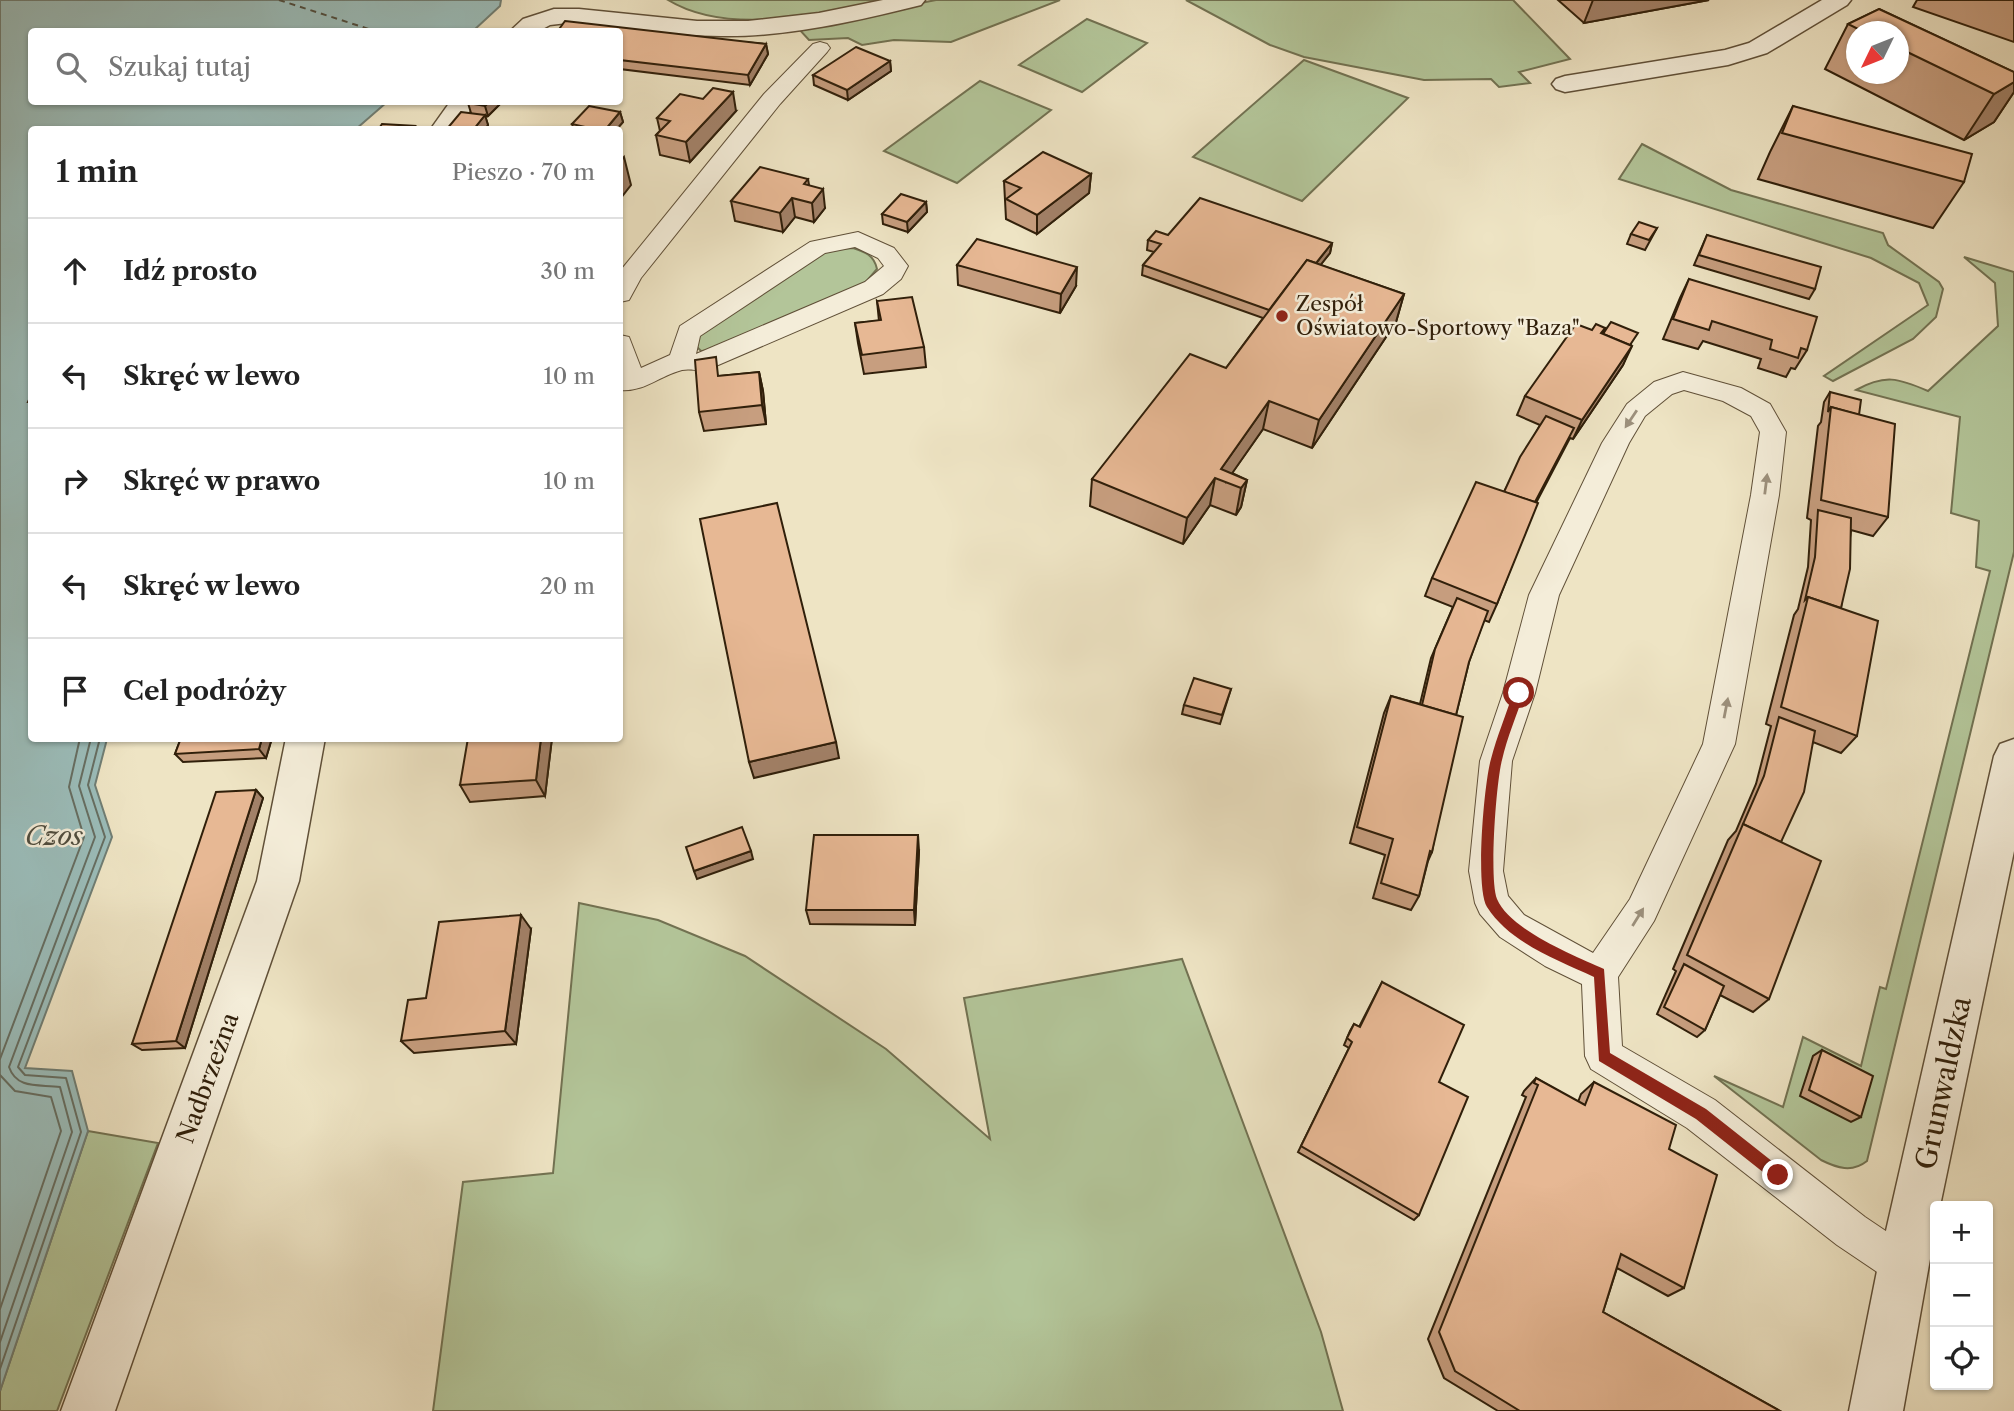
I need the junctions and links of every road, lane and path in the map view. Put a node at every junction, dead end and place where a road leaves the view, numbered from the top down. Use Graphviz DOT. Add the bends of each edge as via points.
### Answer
graph roads {
  1 [pos="913,0"];
  2 [pos="1839,0"];
  3 [pos="526,27"];
  4 [pos="820,48"];
  5 [pos="1564,84"];
  6 [pos="461,105"];
  7 [pos="446,126"];
  8 [pos="623,288"];
  9 [pos="681,360"];
  10 [pos="623,362"];
  11 [pos="626,382"];
  12 [pos="305,742"];
  13 [pos="2014,755"];
  14 [pos="1600,974"];
  15 [pos="1903,1266"];
  16 [pos="88,1411"];
  17 [pos="1877,1411"];
  1 -- 3 [label="street" via="784,25 723,29 558,16"];
  2 -- 5 [label="street" via="1758,48"];
  4 -- 8 [label="lane" via="772,99"];
  6 -- 7 [label="street"];
  9 -- 9 [label="lane" via="690,332 818,247 858,239 886,254 896,266 874,288 700,363"];
  9 -- 11 [label="lane"];
  10 -- 11 [label="lane"];
  12 -- 16 [label="street, Nadbrzeżna" via="278,881"];
  13 -- 15 [label="street, Grunwaldzka"];
  14 -- 14 [label="lane, one-way" via="1642,910 1719,744 1765,495 1773,432 1761,410 1732,394 1683,381 1663,388 1636,410 1616,443 1544,595 1496,761 1486,871 1492,903 1512,926"];
  14 -- 15 [label="lane" via="1604,1056 1701,1114"];
  15 -- 17 [label="street, Grunwaldzka"];
}
